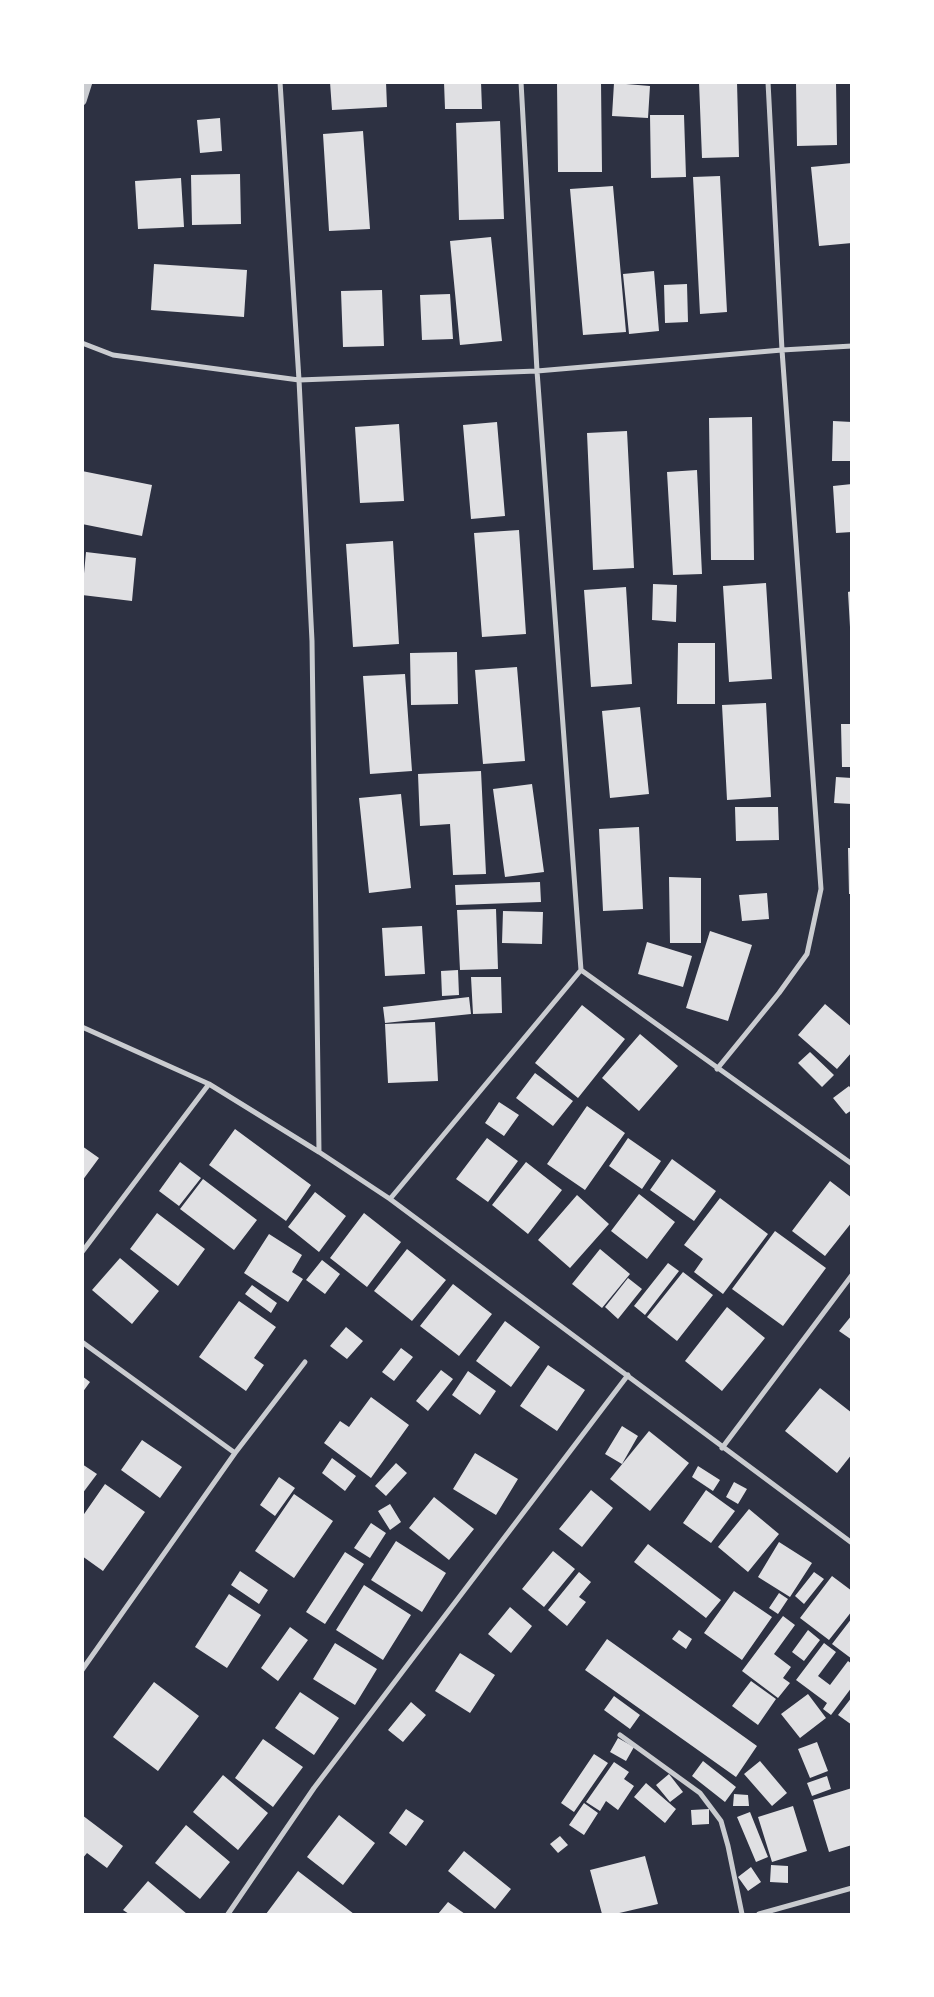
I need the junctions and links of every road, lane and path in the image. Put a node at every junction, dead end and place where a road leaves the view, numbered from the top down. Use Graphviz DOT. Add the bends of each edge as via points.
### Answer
graph roads {
  1 [pos="88,82"];
  2 [pos="280,82"];
  3 [pos="521,82"];
  4 [pos="768,82"];
  5 [pos="82,101"];
  6 [pos="82,343"];
  7 [pos="852,346"];
  8 [pos="782,350"];
  9 [pos="537,371"];
  10 [pos="298,380"];
  11 [pos="580,970"];
  12 [pos="82,1027"];
  13 [pos="717,1069"];
  14 [pos="209,1084"];
  15 [pos="319,1152"];
  16 [pos="852,1164"];
  17 [pos="390,1199"];
  18 [pos="82,1252"];
  19 [pos="852,1275"];
  20 [pos="82,1342"];
  21 [pos="305,1362"];
  22 [pos="628,1376"];
  23 [pos="722,1448"];
  24 [pos="235,1453"];
  25 [pos="852,1544"];
  26 [pos="82,1670"];
  27 [pos="620,1735"];
  28 [pos="852,1888"];
  29 [pos="228,1914"];
  30 [pos="742,1914"];
  31 [pos="759,1914"];
  1 -- 5 [label="street"];
  2 -- 10 [label="street"];
  3 -- 9 [label="street"];
  4 -- 8 [label="street"];
  6 -- 10 [label="street" via="113,355"];
  7 -- 8 [label="street"];
  8 -- 9 [label="street"];
  8 -- 13 [label="street" via="821,889 807,954"];
  9 -- 10 [label="street"];
  9 -- 11 [label="street"];
  10 -- 15 [label="street" via="312,641"];
  11 -- 13 [label="street"];
  11 -- 17 [label="street"];
  12 -- 14 [label="street"];
  13 -- 16 [label="street"];
  14 -- 15 [label="street"];
  14 -- 18 [label="street"];
  15 -- 17 [label="street"];
  17 -- 22 [label="street"];
  19 -- 23 [label="street"];
  20 -- 24 [label="street"];
  21 -- 24 [label="street"];
  22 -- 23 [label="street"];
  22 -- 29 [label="street" via="314,1788"];
  23 -- 25 [label="street"];
  24 -- 26 [label="street"];
  27 -- 30 [label="street" via="700,1793 720,1821"];
  28 -- 31 [label="street"];
}
